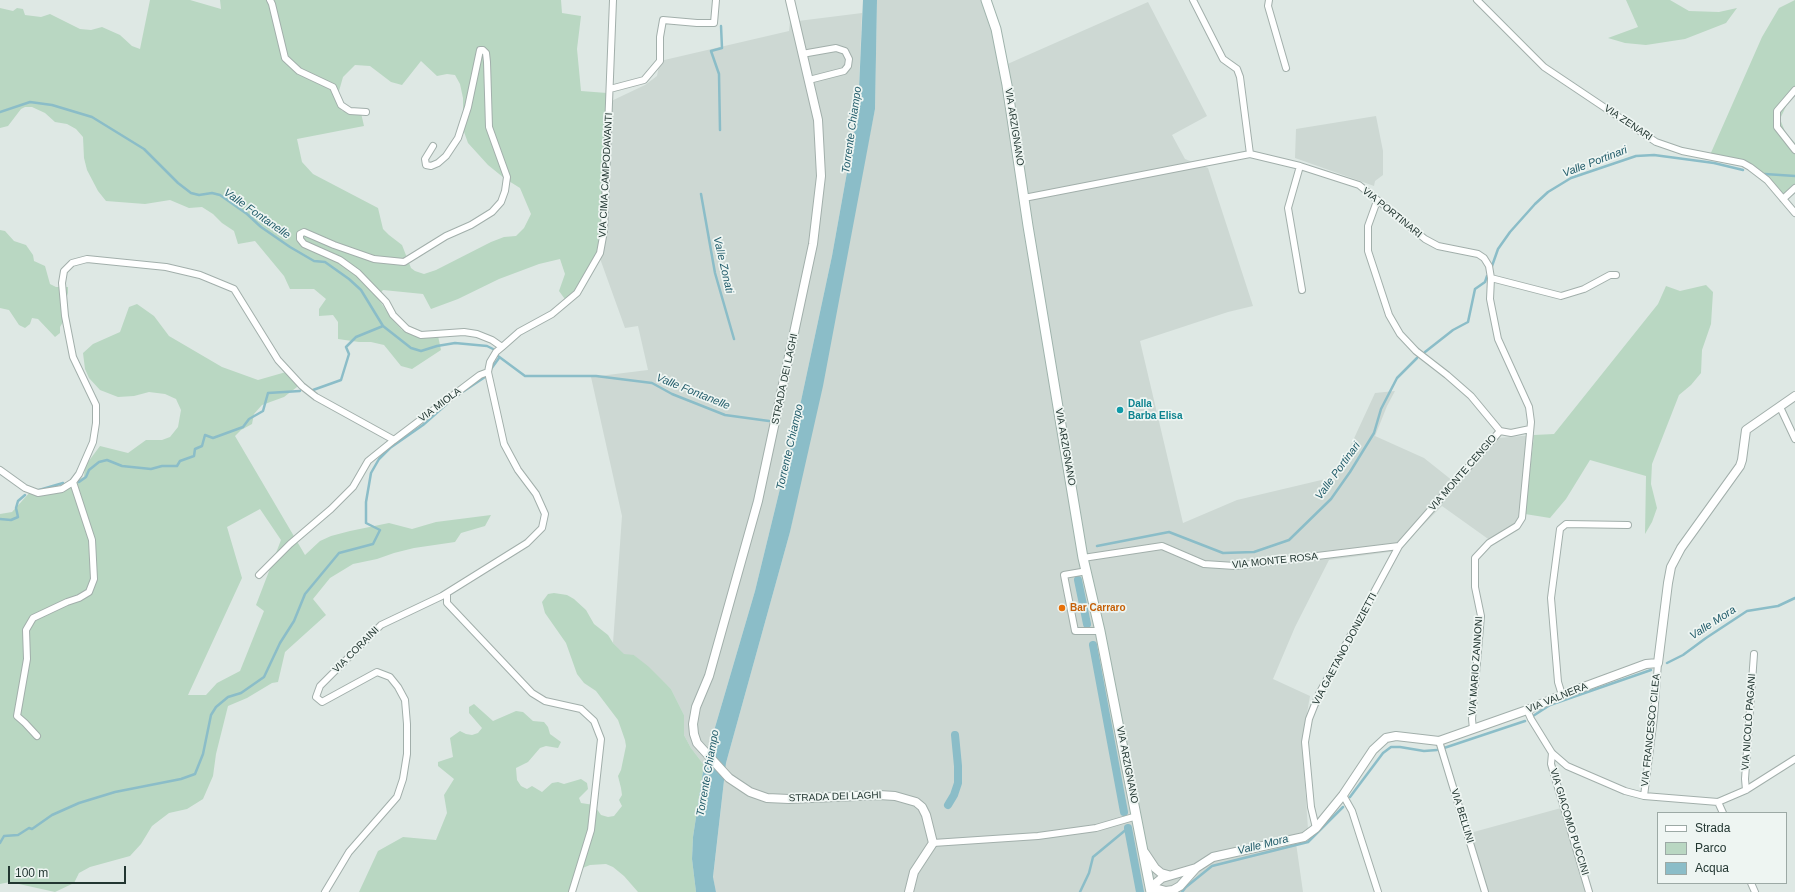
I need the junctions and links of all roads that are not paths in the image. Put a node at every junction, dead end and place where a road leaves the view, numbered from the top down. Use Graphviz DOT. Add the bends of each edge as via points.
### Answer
graph roads {
  1 [pos="270,0"];
  2 [pos="612,0"];
  3 [pos="716,0"];
  4 [pos="790,0"];
  5 [pos="986,0"];
  6 [pos="1193,0"];
  7 [pos="1269,0"];
  8 [pos="1477,0"];
  9 [pos="802,54"];
  10 [pos="1286,68"];
  11 [pos="809,80"];
  12 [pos="610,89"];
  13 [pos="1795,90"];
  14 [pos="366,112"];
  15 [pos="433,146"];
  16 [pos="1795,150"];
  17 [pos="1250,154"];
  18 [pos="1300,166"];
  19 [pos="1795,188"];
  20 [pos="1024,198"];
  21 [pos="1783,199"];
  22 [pos="1377,201"];
  23 [pos="1795,213"];
  24 [pos="1616,275"];
  25 [pos="1491,278"];
  26 [pos="1302,290"];
  27 [pos="502,347"];
  28 [pos="488,372"];
  29 [pos="1795,396"];
  30 [pos="1780,407"];
  31 [pos="1530,429"];
  32 [pos="1500,431"];
  33 [pos="1795,439"];
  34 [pos="394,440"];
  35 [pos="1527,458"];
  36 [pos="0,470"];
  37 [pos="73,482"];
  38 [pos="1628,525"];
  39 [pos="1400,546"];
  40 [pos="1083,558"];
  41 [pos="1087,571"];
  42 [pos="259,575"];
  43 [pos="447,593"];
  44 [pos="1100,631"];
  45 [pos="1754,654"];
  46 [pos="1658,663"];
  47 [pos="1562,695"];
  48 [pos="1527,710"];
  49 [pos="1474,729"];
  50 [pos="36,736"];
  51 [pos="1439,741"];
  52 [pos="1552,753"];
  53 [pos="1795,759"];
  54 [pos="1746,790"];
  55 [pos="1343,795"];
  56 [pos="1644,796"];
  57 [pos="1718,802"];
  58 [pos="1723,812"];
  59 [pos="1137,816"];
  60 [pos="1316,828"];
  61 [pos="933,843"];
  62 [pos="1144,850"];
  63 [pos="1196,868"];
  64 [pos="1168,876"];
  65 [pos="1151,890"];
  66 [pos="1176,890"];
  67 [pos="325,892"];
  68 [pos="572,892"];
  69 [pos="909,892"];
  70 [pos="1378,892"];
  71 [pos="1485,892"];
  72 [pos="1589,892"];
  1 -- 14 [label="street" via="285,58 300,71 333,87 341,105 350,111"];
  2 -- 12 [label="street, VIA CIMA CAMPODAVANTI"];
  3 -- 12 [label="street" via="714,23 663,20 660,61 644,80"];
  4 -- 9 [label="street, STRADA DEI LAGHI"];
  5 -- 20 [label="main road, VIA ARZIGNANO" via="996,29 1007,85"];
  6 -- 17 [label="street" via="1223,59 1237,69 1240,77"];
  7 -- 10 [label="street" via="1268,6"];
  8 -- 21 [label="street, VIA ZENARI" via="1544,67 1656,142 1682,151 1742,163 1762,176"];
  9 -- 11 [label="street, STRADA DEI LAGHI"];
  9 -- 11 [label="street" via="836,48 845,51 849,59 844,71"];
  11 -- 61 [label="street, STRADA DEI LAGHI" via="818,120 821,176 813,244 755,513 708,676 696,707 694,734 697,743 729,778 750,792 768,798 879,794 916,802 922,807"];
  12 -- 27 [label="street, VIA CIMA CAMPODAVANTI" via="604,231 600,253 577,293 552,314 519,332"];
  13 -- 16 [label="street" via="1776,111 1777,127"];
  15 -- 27 [label="street" via="425,159 426,165 438,163 458,138 468,107 480,50 483,50 487,62 490,127 507,177 505,191 492,212 404,262 374,259 304,232 300,234 300,239 304,244 340,260 358,273 407,329 421,335 464,332 477,334"];
  17 -- 18 [label="street, VIA PORTINARI"];
  17 -- 20 [label="street, VIA PORTINARI"];
  18 -- 22 [label="street, VIA PORTINARI" via="1358,185"];
  18 -- 26 [label="street" via="1288,208"];
  19 -- 21 [label="street"];
  20 -- 40 [label="main road, VIA ARZIGNANO"];
  21 -- 23 [label="street, VIA ZENARI"];
  22 -- 25 [label="street, VIA PORTINARI" via="1424,239 1438,246 1478,254 1489,266"];
  22 -- 32 [label="street, VIA MONTE CENGIO" via="1368,226 1368,251 1389,315 1400,334 1416,351 1471,396"];
  24 -- 25 [label="street" via="1610,275 1584,289 1561,296"];
  25 -- 31 [label="street, VIA PORTINARI" via="1490,299 1498,339 1529,407"];
  27 -- 28 [label="street, VIA CIMA CAMPODAVANTI" via="490,362"];
  28 -- 34 [label="street, VIA MIOLA" via="480,375"];
  28 -- 43 [label="street, VIA CORAINI" via="504,444 518,470 536,494 545,514 542,528 527,542"];
  29 -- 30 [label="street"];
  30 -- 33 [label="street"];
  30 -- 46 [label="street" via="1746,430 1740,466 1681,548 1671,567"];
  31 -- 32 [label="street" via="1511,433"];
  31 -- 35 [label="street, VIA PORTINARI"];
  32 -- 39 [label="street, VIA MONTE CENGIO"];
  34 -- 37 [label="street" via="316,397 302,386 278,360 234,289 200,275 166,267 87,258 72,263 64,271 62,283 73,357 96,405 93,442"];
  34 -- 42 [label="street, VIA MIOLA" via="368,461 353,487"];
  35 -- 49 [label="street, VIA MARIO ZANNONI" via="1522,518 1517,526 1488,543 1475,558 1475,587 1481,616 1472,719"];
  36 -- 37 [label="street" via="38,494 62,489"];
  37 -- 50 [label="street" via="92,540 94,579 89,592 33,618 26,630 27,659 17,716"];
  38 -- 47 [label="street" via="1566,524 1560,530 1551,598 1558,682"];
  39 -- 40 [label="street, VIA MONTE ROSA" via="1235,566 1204,564 1162,546"];
  39 -- 60 [label="street, VIA GAETANO DONIZIETTI" via="1319,694 1309,718 1305,742 1311,807"];
  40 -- 41 [label="main road, VIA ARZIGNANO"];
  41 -- 44 [label="main road, VIA ARZIGNANO"];
  41 -- 44 [label="street" via="1064,575 1075,631"];
  43 -- 67 [label="street, VIA CORAINI" via="381,625 320,686 316,697 322,702 377,672 390,676 404,700 407,724 407,754 397,798 349,852 337,868"];
  43 -- 68 [label="street" via="447,603 532,693 545,701 581,709 594,721 601,739 591,830"];
  44 -- 59 [label="main road, VIA ARZIGNANO"];
  45 -- 54 [label="street, VIA NICOLÒ PAGANI"];
  46 -- 47 [label="street, VIA VALNERA" via="1646,664"];
  46 -- 56 [label="street, VIA FRANCESCO CILEA"];
  47 -- 48 [label="street, VIA VALNERA"];
  48 -- 49 [label="street, VIA VALNERA"];
  48 -- 52 [label="street"];
  49 -- 51 [label="street, VIA VALNERA"];
  51 -- 55 [label="street, VIA VALNERA" via="1396,736 1386,738 1373,750"];
  51 -- 71 [label="street, VIA BELLINI"];
  52 -- 56 [label="street" via="1568,766 1625,791"];
  52 -- 72 [label="street, VIA GIACOMO PUCCINI" via="1551,764"];
  53 -- 54 [label="street"];
  54 -- 57 [label="street"];
  55 -- 60 [label="street, VIA VALNERA"];
  55 -- 70 [label="street" via="1352,811"];
  56 -- 57 [label="street"];
  57 -- 58 [label="street"];
  59 -- 61 [label="street" via="1096,828 1038,836"];
  59 -- 62 [label="main road, VIA ARZIGNANO"];
  60 -- 63 [label="street, VIA VALNERA" via="1304,837 1213,857"];
  61 -- 69 [label="street" via="914,872"];
  62 -- 64 [label="street" via="1150,863"];
  62 -- 65 [label="main road, VIA ARZIGNANO"];
  63 -- 64 [label="street, VIA VALNERA"];
  63 -- 66 [label="street, VIA VALNERA"];
  64 -- 65 [label="street, VIA VALNERA" via="1162,878"];
  65 -- 66 [label="street, VIA VALNERA"];
}
